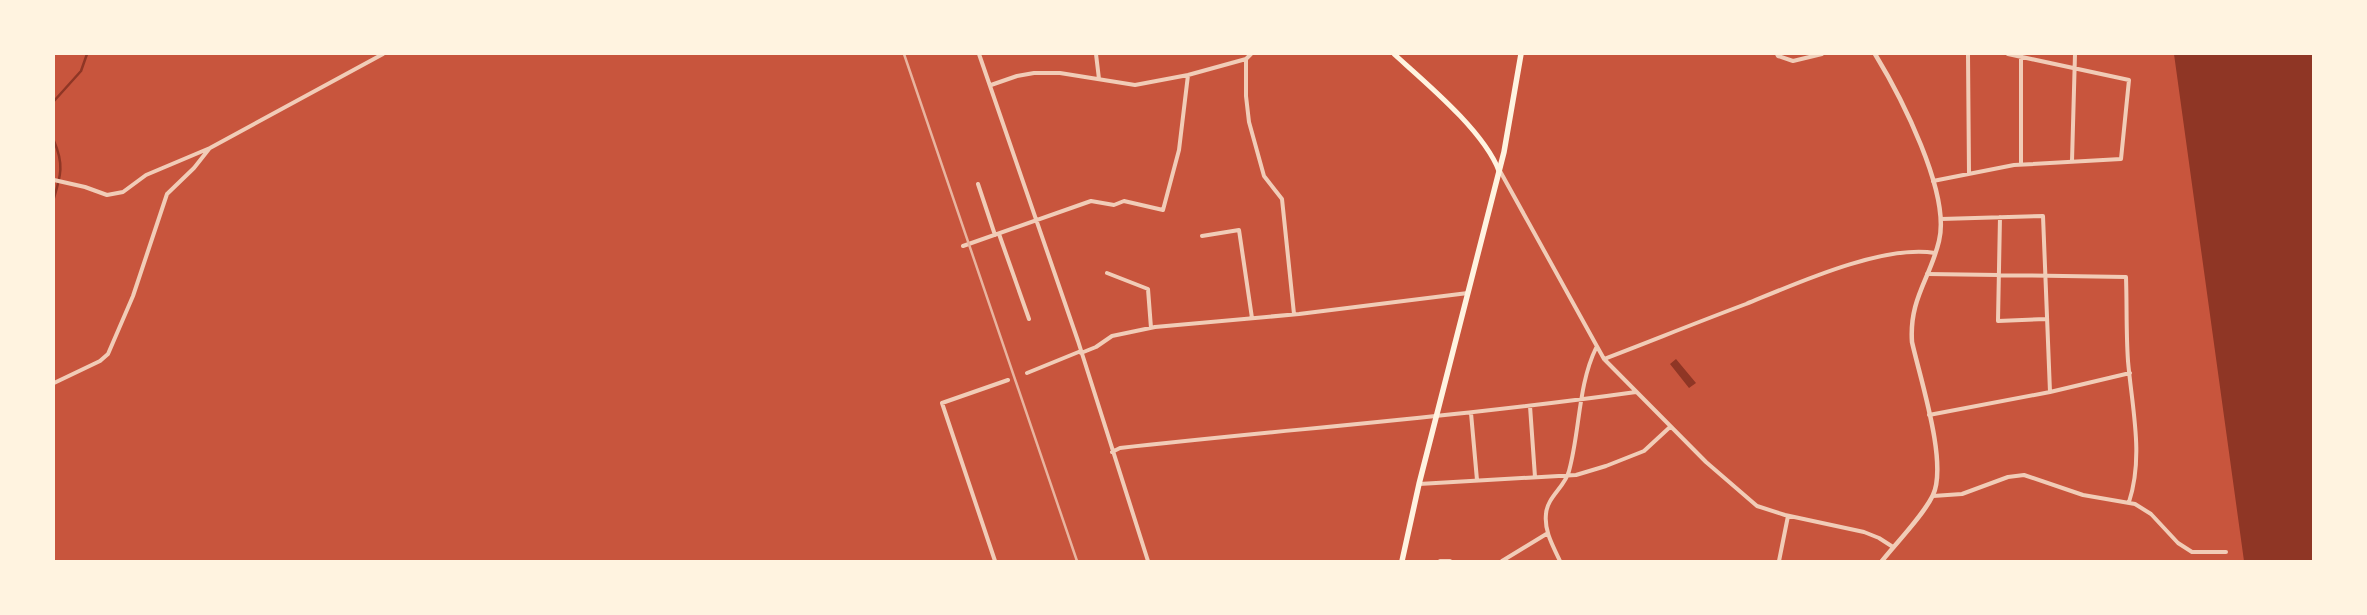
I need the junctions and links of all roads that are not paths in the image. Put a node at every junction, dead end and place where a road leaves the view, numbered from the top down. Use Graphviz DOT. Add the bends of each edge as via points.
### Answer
graph roads {
  1 [pos="383,54"];
  2 [pos="979,54"];
  3 [pos="1096,54"];
  4 [pos="1251,54"];
  5 [pos="1394,54"];
  6 [pos="1520,54"];
  7 [pos="1777,54"];
  8 [pos="1822,54"];
  9 [pos="1875,54"];
  10 [pos="1968,54"];
  11 [pos="2008,54"];
  12 [pos="2075,54"];
  13 [pos="2021,55"];
  14 [pos="1246,59"];
  15 [pos="2075,68"];
  16 [pos="1188,75"];
  17 [pos="1099,79"];
  18 [pos="991,85"];
  19 [pos="210,148"];
  20 [pos="2072,161"];
  21 [pos="2021,165"];
  22 [pos="1500,171"];
  23 [pos="1969,174"];
  24 [pos="54,180"];
  25 [pos="1934,181"];
  26 [pos="978,184"];
  27 [pos="2000,217"];
  28 [pos="1941,219"];
  29 [pos="1037,220"];
  30 [pos="997,234"];
  31 [pos="1202,236"];
  32 [pos="963,246"];
  33 [pos="1935,253"];
  34 [pos="1107,273"];
  35 [pos="1927,274"];
  36 [pos="1999,275"];
  37 [pos="2044,276"];
  38 [pos="1468,293"];
  39 [pos="1294,314"];
  40 [pos="1252,318"];
  41 [pos="1029,319"];
  42 [pos="2046,320"];
  43 [pos="1151,328"];
  44 [pos="1596,348"];
  45 [pos="1081,352"];
  46 [pos="1604,359"];
  47 [pos="1027,373"];
  48 [pos="2130,373"];
  49 [pos="1008,380"];
  50 [pos="54,382"];
  51 [pos="1636,392"];
  52 [pos="2050,392"];
  53 [pos="1582,400"];
  54 [pos="1530,406"];
  55 [pos="1471,413"];
  56 [pos="1929,415"];
  57 [pos="1436,417"];
  58 [pos="1670,427"];
  59 [pos="1112,452"];
  60 [pos="1567,476"];
  61 [pos="1534,478"];
  62 [pos="1477,480"];
  63 [pos="1419,484"];
  64 [pos="1933,496"];
  65 [pos="2129,502"];
  66 [pos="1788,516"];
  67 [pos="1548,532"];
  68 [pos="1893,547"];
  69 [pos="2226,552"];
  70 [pos="995,561"];
  71 [pos="1148,561"];
  72 [pos="1402,561"];
  73 [pos="1440,561"];
  74 [pos="1450,561"];
  75 [pos="1502,561"];
  76 [pos="1560,561"];
  77 [pos="1779,561"];
  78 [pos="1882,561"];
  1 -- 19 [label="street"];
  2 -- 18 [label="street"];
  3 -- 17 [label="street"];
  4 -- 14 [label="street"];
  5 -- 22 [label="main road" via="1460,116"];
  6 -- 22 [label="highway"];
  7 -- 8 [label="street" via="1793,61"];
  9 -- 25 [label="street" via="1908,117"];
  10 -- 23 [label="street"];
  11 -- 13 [label="street"];
  12 -- 15 [label="street"];
  13 -- 15 [label="street"];
  13 -- 21 [label="street"];
  14 -- 16 [label="street"];
  14 -- 39 [label="street" via="1249,122 1264,176 1282,199"];
  15 -- 20 [label="street"];
  15 -- 20 [label="street" via="2128,80 2121,159"];
  16 -- 17 [label="street" via="1135,85"];
  16 -- 29 [label="street" via="1179,150 1163,210 1124,200 1114,205 1091,201"];
  17 -- 18 [label="street" via="1034,73"];
  18 -- 29 [label="street"];
  19 -- 24 [label="street" via="146,175 123,192 107,195"];
  19 -- 50 [label="street" via="167,194 133,296 108,354 100,361"];
  20 -- 21 [label="street"];
  21 -- 23 [label="street"];
  22 -- 38 [label="highway"];
  22 -- 44 [label="street"];
  23 -- 25 [label="street"];
  25 -- 28 [label="street"];
  26 -- 30 [label="street"];
  27 -- 28 [label="street"];
  27 -- 36 [label="street"];
  27 -- 37 [label="street" via="2043,216"];
  28 -- 33 [label="street" via="1940,240"];
  29 -- 30 [label="street"];
  29 -- 45 [label="street"];
  30 -- 32 [label="street"];
  30 -- 41 [label="street"];
  31 -- 40 [label="street" via="1239,230"];
  33 -- 35 [label="street"];
  33 -- 46 [label="street" via="1918,250 1889,254 1818,275"];
  34 -- 43 [label="street" via="1148,289"];
  35 -- 36 [label="street"];
  35 -- 56 [label="street" via="1913,310 1911,327"];
  36 -- 37 [label="street"];
  36 -- 42 [label="street" via="1998,321"];
  37 -- 42 [label="street"];
  37 -- 48 [label="street" via="2126,277"];
  38 -- 39 [label="street"];
  38 -- 57 [label="highway"];
  39 -- 40 [label="street"];
  40 -- 43 [label="street"];
  42 -- 52 [label="street"];
  43 -- 45 [label="street" via="1112,336"];
  44 -- 46 [label="street"];
  44 -- 53 [label="street"];
  45 -- 47 [label="street"];
  45 -- 59 [label="street"];
  46 -- 51 [label="street"];
  48 -- 52 [label="street"];
  48 -- 65 [label="street" via="2136,449 2135,483"];
  49 -- 70 [label="street" via="942,403"];
  51 -- 53 [label="street"];
  51 -- 58 [label="street"];
  52 -- 56 [label="street"];
  53 -- 54 [label="street"];
  53 -- 60 [label="street"];
  54 -- 55 [label="street"];
  54 -- 61 [label="street"];
  55 -- 57 [label="street"];
  55 -- 62 [label="street"];
  56 -- 64 [label="street" via="1938,466"];
  57 -- 59 [label="street" via="1251,433 1120,448"];
  57 -- 63 [label="highway"];
  58 -- 60 [label="street" via="1644,451 1606,466"];
  58 -- 66 [label="street" via="1757,506"];
  59 -- 71 [label="street"];
  60 -- 61 [label="street"];
  60 -- 67 [label="street" via="1546,509"];
  61 -- 62 [label="street"];
  62 -- 63 [label="street"];
  63 -- 72 [label="highway"];
  64 -- 65 [label="street" via="1962,494 2008,477 2024,475 2083,495"];
  64 -- 68 [label="street"];
  65 -- 69 [label="street" via="2151,514 2178,543 2192,552"];
  66 -- 68 [label="street" via="1864,532"];
  66 -- 77 [label="street"];
  67 -- 75 [label="street"];
  67 -- 76 [label="street"];
  68 -- 78 [label="street"];
  73 -- 74 [label="street"];
}
